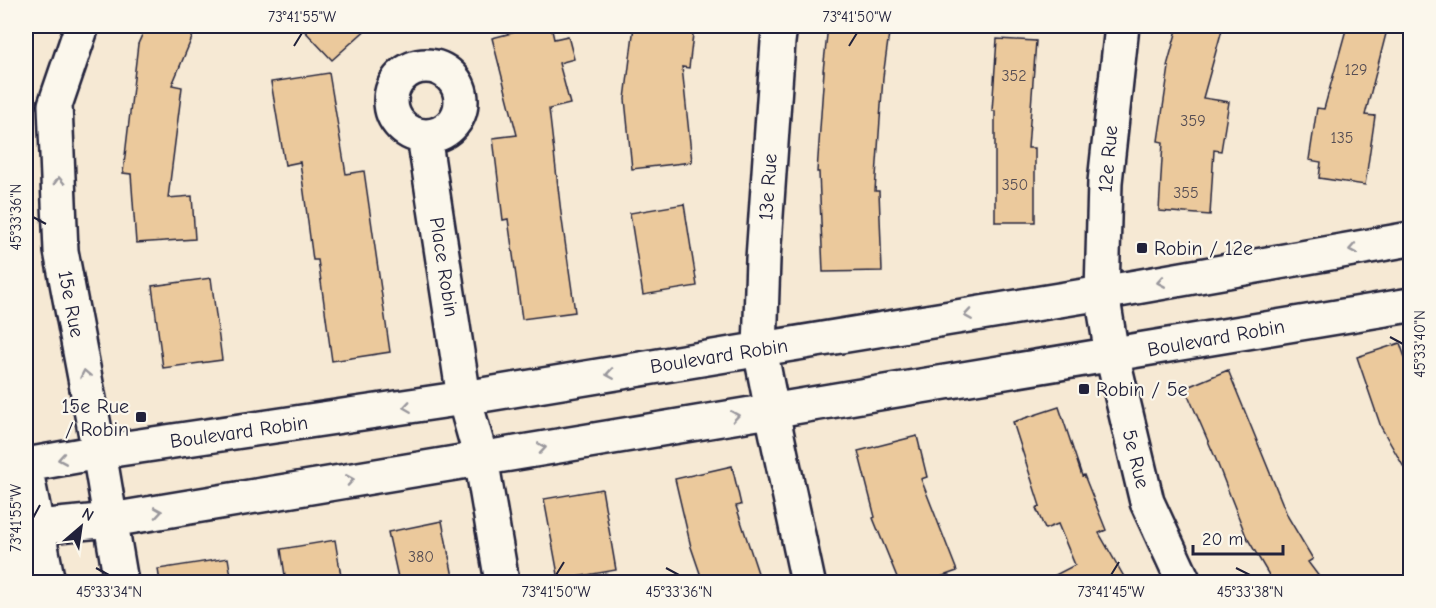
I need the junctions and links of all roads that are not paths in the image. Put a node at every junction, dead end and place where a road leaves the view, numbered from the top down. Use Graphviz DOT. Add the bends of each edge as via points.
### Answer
graph roads {
  1 [pos="82,26"];
  2 [pos="780,26"];
  3 [pos="1122,26"];
  4 [pos="424,136"];
  5 [pos="1410,239"];
  6 [pos="1102,293"];
  7 [pos="1410,305"];
  8 [pos="760,349"];
  9 [pos="1112,356"];
  10 [pos="464,398"];
  11 [pos="772,410"];
  12 [pos="99,452"];
  13 [pos="481,458"];
  14 [pos="26,465"];
  15 [pos="26,471"];
  16 [pos="111,520"];
  17 [pos="31,527"];
  18 [pos="48,582"];
  19 [pos="121,582"];
  20 [pos="502,582"];
  21 [pos="808,582"];
  22 [pos="1184,582"];
  12 -- 1 [label="street, 15e Rue, one-way" via="61,250 56,105"];
  2 -- 8 [label="street, 13e Rue"];
  3 -- 6 [label="street, 12e Rue" via="1105,182"];
  4 -- 10 [label="street, Place Robin"];
  5 -- 6 [label="street, Boulevard Robin, one-way"];
  6 -- 8 [label="street, Boulevard Robin, one-way"];
  6 -- 9 [label="street, 5e Rue"];
  7 -- 9 [label="street, Boulevard Robin"];
  8 -- 10 [label="street, Boulevard Robin, one-way"];
  8 -- 11 [label="street, 13e Rue"];
  9 -- 11 [label="street, Boulevard Robin"];
  9 -- 22 [label="street, 5e Rue" via="1146,502"];
  10 -- 12 [label="street, Boulevard Robin, one-way"];
  10 -- 13 [label="street, Place Robin"];
  13 -- 11 [label="street, Boulevard Robin, one-way"];
  11 -- 21 [label="street, 13e Rue"];
  12 -- 14 [label="street, Boulevard Robin, one-way"];
  12 -- 16 [label="street, 15e Rue"];
  16 -- 13 [label="street, Boulevard Robin, one-way"];
  13 -- 20 [label="street, Place Robin"];
  15 -- 17 [label="street"];
  16 -- 17 [label="street, Boulevard Robin"];
  16 -- 19 [label="street, 15e Rue"];
  17 -- 18 [label="street"];
}
